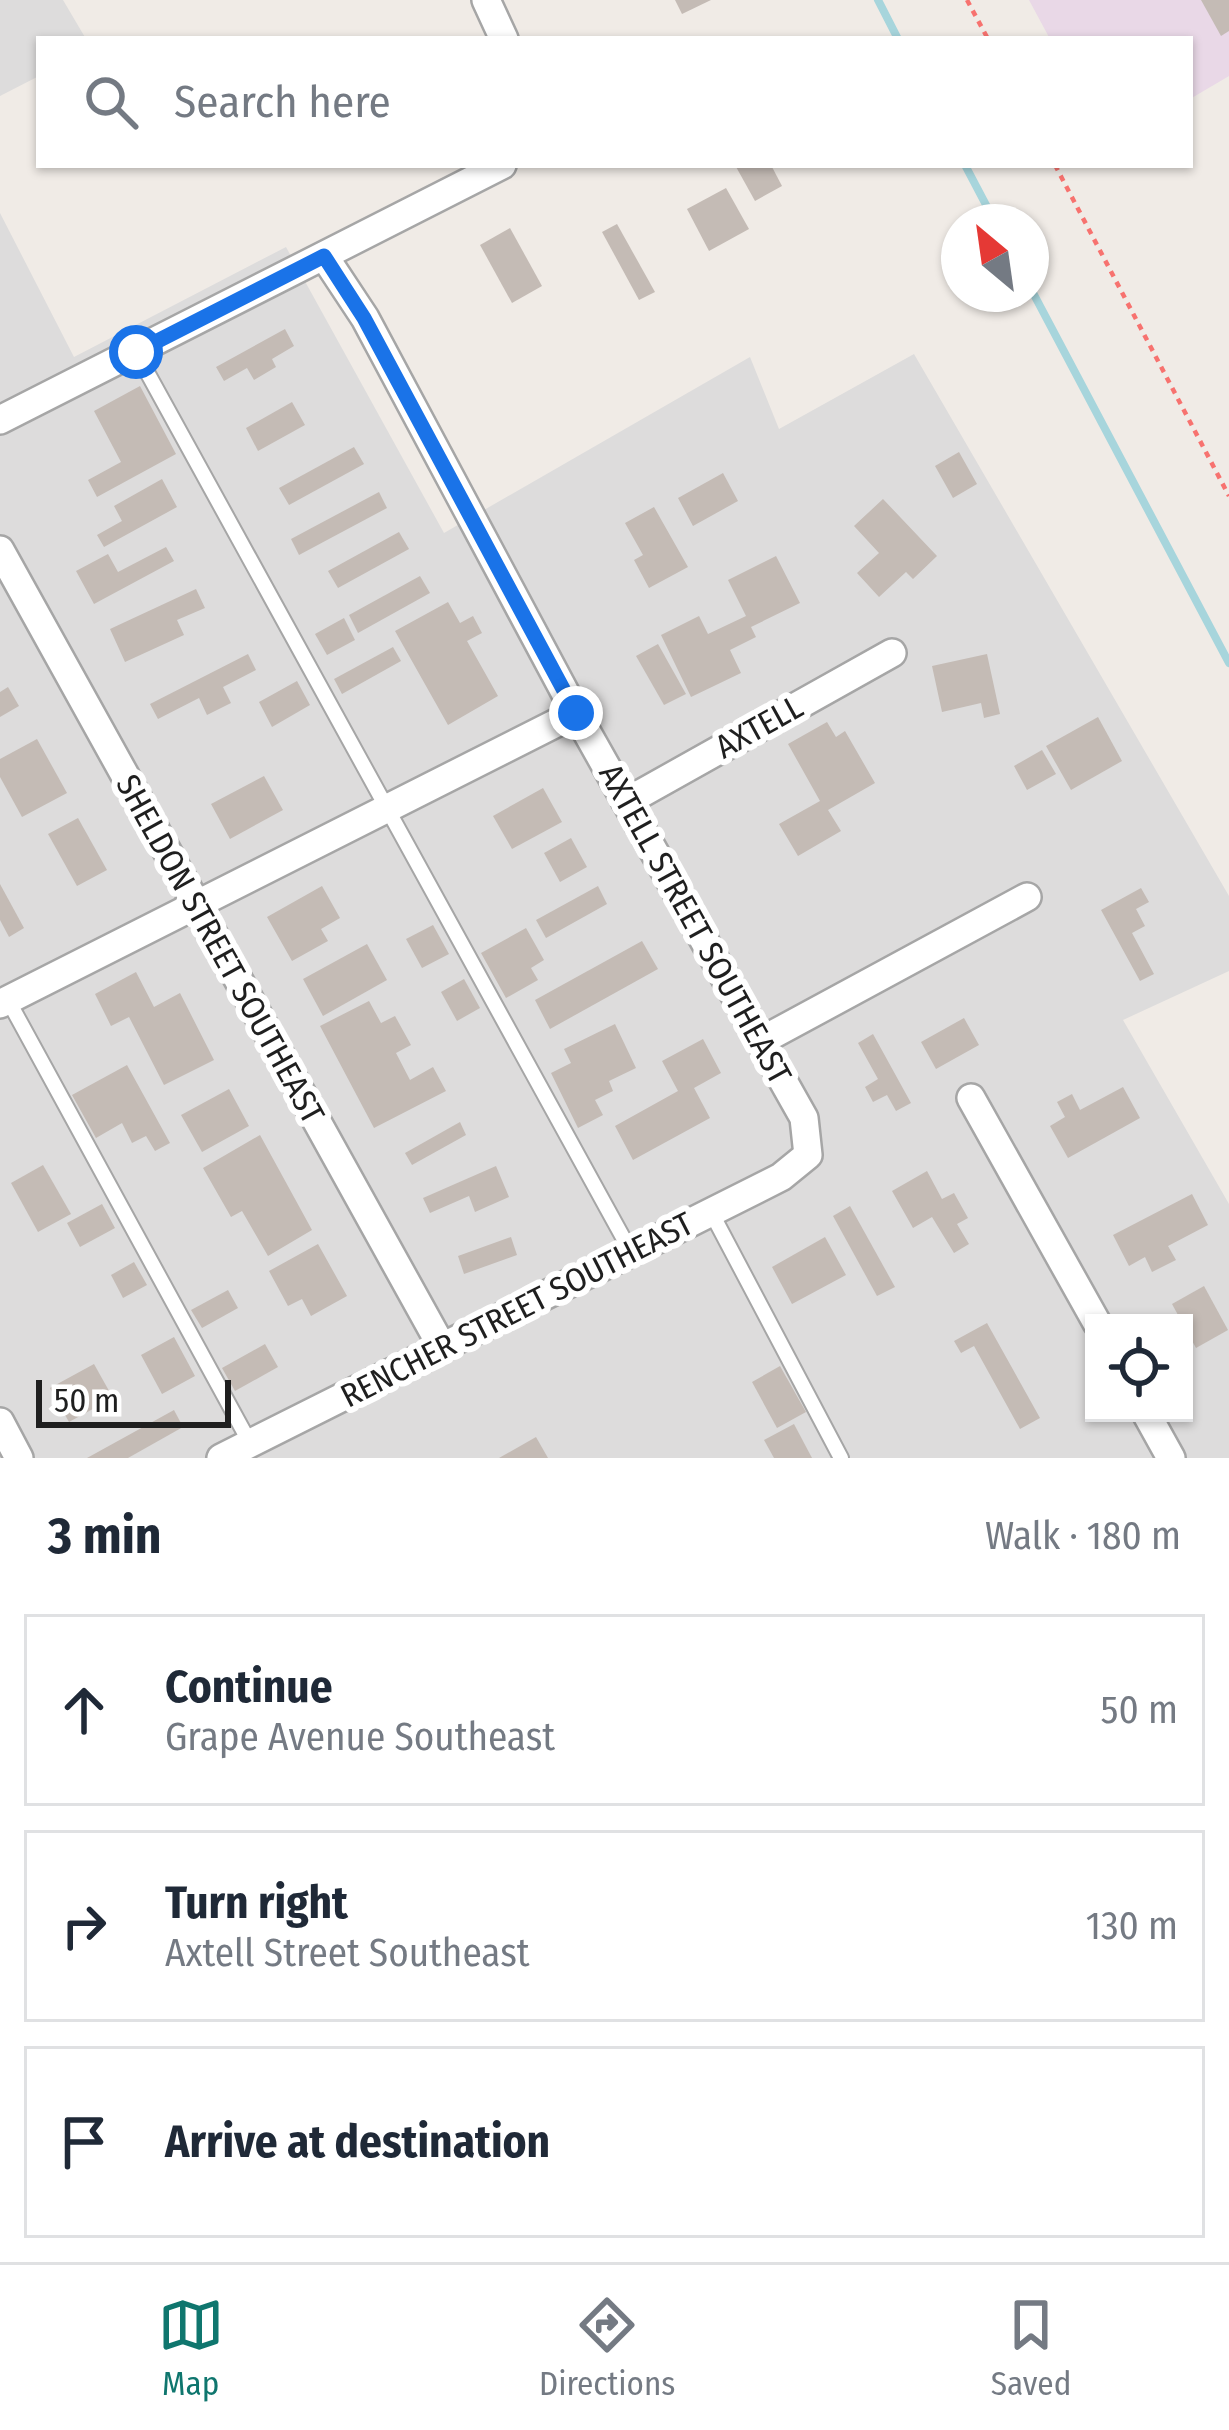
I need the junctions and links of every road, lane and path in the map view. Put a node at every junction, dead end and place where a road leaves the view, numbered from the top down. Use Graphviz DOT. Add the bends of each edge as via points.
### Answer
graph roads {
  1 [pos="486,0"];
  2 [pos="967,0"];
  3 [pos="504,36"];
  4 [pos="986,36"];
  5 [pos="496,168"];
  6 [pos="1057,168"];
  7 [pos="324,256"];
  8 [pos="136,352"];
  9 [pos="0,421"];
  10 [pos="1229,496"];
  11 [pos="0,550"];
  12 [pos="892,653"];
  13 [pos="576,713"];
  14 [pos="626,802"];
  15 [pos="388,808"];
  16 [pos="1027,897"];
  17 [pos="196,906"];
  18 [pos="4,1002"];
  19 [pos="761,1040"];
  20 [pos="971,1097"];
  21 [pos="808,1155"];
  22 [pos="711,1212"];
  23 [pos="632,1252"];
  24 [pos="1091,1314"];
  25 [pos="442,1347"];
  26 [pos="0,1422"];
  27 [pos="1152,1422"];
  28 [pos="250,1444"];
  29 [pos="20,1458"];
  30 [pos="221,1458"];
  31 [pos="842,1458"];
  32 [pos="1172,1458"];
  1 -- 3 [label="street"];
  2 -- 4 [label="path"];
  5 -- 7 [label="street"];
  6 -- 10 [label="path"];
  7 -- 8 [label="street"];
  7 -- 13 [label="street, AXTELL STREET SOUTHEAST"];
  8 -- 9 [label="street"];
  8 -- 15 [label="lane"];
  11 -- 17 [label="street, SHELDON STREET SOUTHEAST"];
  12 -- 14 [label="street, AXTELL"];
  13 -- 14 [label="street, AXTELL STREET SOUTHEAST"];
  13 -- 15 [label="street"];
  14 -- 19 [label="street, AXTELL STREET SOUTHEAST"];
  15 -- 17 [label="street"];
  15 -- 23 [label="lane"];
  16 -- 19 [label="street"];
  17 -- 18 [label="street"];
  17 -- 25 [label="street, SHELDON STREET SOUTHEAST"];
  18 -- 28 [label="lane"];
  19 -- 21 [label="street, AXTELL STREET SOUTHEAST" via="804,1118"];
  20 -- 24 [label="street"];
  21 -- 22 [label="street, RENCHER STREET SOUTHEAST"];
  22 -- 23 [label="street, RENCHER STREET SOUTHEAST"];
  22 -- 31 [label="lane"];
  23 -- 25 [label="street, RENCHER STREET SOUTHEAST"];
  25 -- 28 [label="street, RENCHER STREET SOUTHEAST"];
  26 -- 29 [label="street"];
  27 -- 32 [label="street"];
  28 -- 30 [label="street, RENCHER STREET SOUTHEAST"];
}
